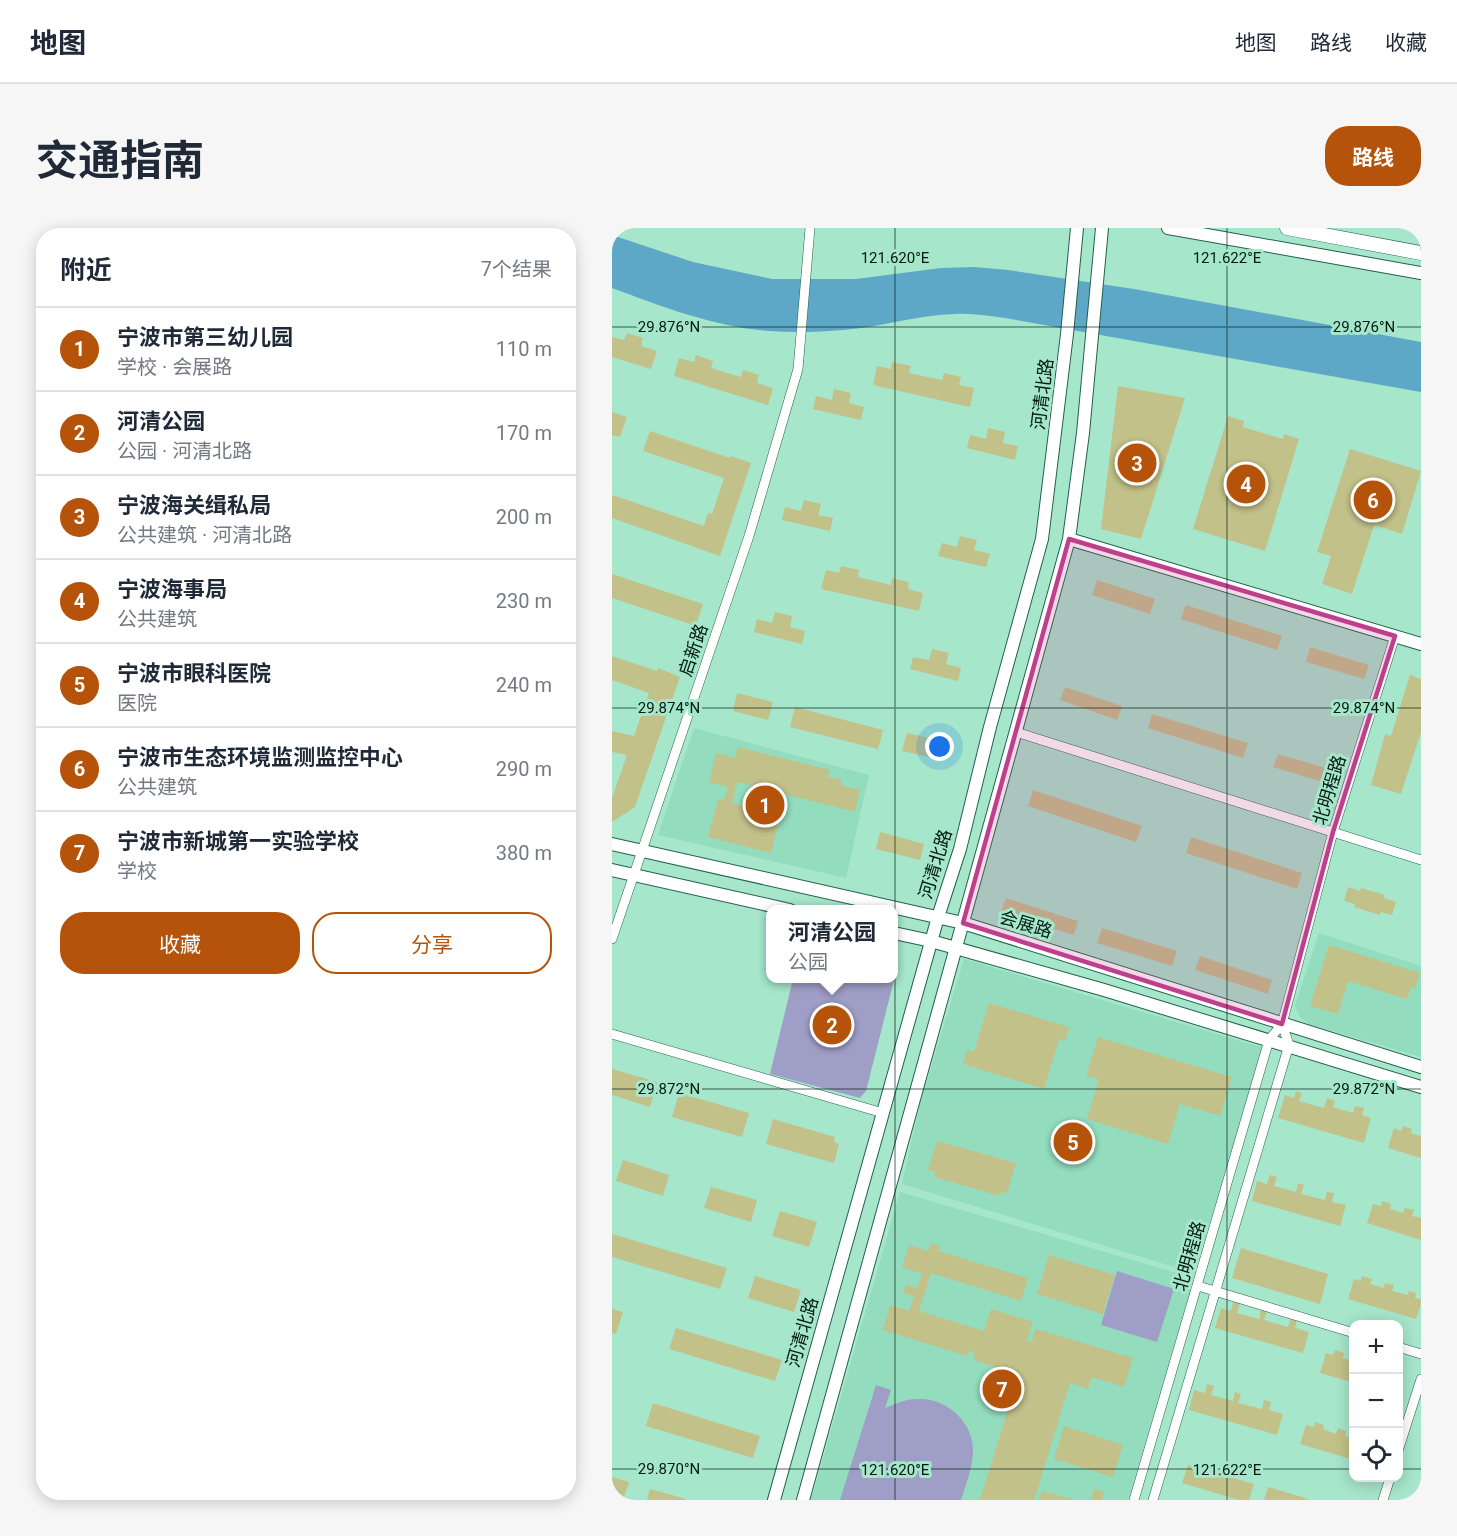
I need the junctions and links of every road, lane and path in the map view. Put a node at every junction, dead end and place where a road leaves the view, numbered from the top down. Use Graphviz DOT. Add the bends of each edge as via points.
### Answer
graph roads {
  1 [pos="810,228"];
  2 [pos="1077,228"];
  3 [pos="1102,228"];
  4 [pos="1168,228"];
  5 [pos="1287,228"];
  6 [pos="1421,253"];
  7 [pos="1421,273"];
  8 [pos="1069,539"];
  9 [pos="1395,636"];
  10 [pos="1421,644"];
  11 [pos="1016,732"];
  12 [pos="1333,832"];
  13 [pos="612,844"];
  14 [pos="642,851"];
  15 [pos="1421,860"];
  16 [pos="612,870"];
  17 [pos="634,875"];
  18 [pos="772,905"];
  19 [pos="884,905"];
  20 [pos="898,908"];
  21 [pos="938,917"];
  22 [pos="963,923"];
  23 [pos="898,934"];
  24 [pos="612,939"];
  25 [pos="931,941"];
  26 [pos="957,948"];
  27 [pos="1282,1024"];
  28 [pos="612,1034"];
  29 [pos="1269,1040"];
  30 [pos="1289,1045"];
  31 [pos="1421,1067"];
  32 [pos="1421,1087"];
  33 [pos="883,1113"];
  34 [pos="1198,1286"];
  35 [pos="1215,1291"];
  36 [pos="1349,1332"];
  37 [pos="1403,1349"];
  38 [pos="1421,1354"];
  39 [pos="1421,1379"];
  40 [pos="1403,1435"];
  41 [pos="1389,1482"];
  42 [pos="774,1500"];
  43 [pos="803,1500"];
  44 [pos="1134,1500"];
  45 [pos="1153,1500"];
  46 [pos="1383,1500"];
  1 -- 14 [label="street, 启新路" via="798,369 749,536"];
  2 -- 21 [label="main road, 河清北路" via="1042,539 960,849"];
  3 -- 8 [label="main road"];
  4 -- 7 [label="main road"];
  5 -- 6 [label="main road"];
  8 -- 9 [label="main road"];
  8 -- 11 [label="main road"];
  9 -- 10 [label="main road"];
  9 -- 12 [label="street, 北明程路"];
  11 -- 12 [label="street"];
  11 -- 22 [label="main road"];
  12 -- 15 [label="street"];
  12 -- 27 [label="street, 北明程路"];
  13 -- 14 [label="main road, 会展路"];
  14 -- 17 [label="street, 启新路"];
  14 -- 19 [label="main road, 会展路"];
  16 -- 17 [label="main road"];
  17 -- 18 [label="main road"];
  17 -- 24 [label="street, 启新路"];
  20 -- 21 [label="main road, 会展路"];
  21 -- 22 [label="main road, 会展路"];
  21 -- 25 [label="main road, 河清北路"];
  22 -- 26 [label="main road"];
  22 -- 27 [label="main road, 会展路"];
  23 -- 25 [label="main road"];
  25 -- 26 [label="main road"];
  25 -- 33 [label="main road, 河清北路"];
  26 -- 29 [label="main road"];
  26 -- 43 [label="main road"];
  27 -- 29 [label="street, 北明程路"];
  27 -- 30 [label="street"];
  27 -- 31 [label="main road, 会展路"];
  28 -- 33 [label="street"];
  29 -- 30 [label="main road"];
  29 -- 34 [label="street, 北明程路"];
  30 -- 32 [label="main road"];
  30 -- 35 [label="street, 北明程路"];
  33 -- 42 [label="main road, 河清北路"];
  34 -- 35 [label="street"];
  34 -- 44 [label="street, 北明程路"];
  35 -- 36 [label="street"];
  35 -- 45 [label="street, 北明程路"];
  37 -- 38 [label="street"];
  39 -- 40 [label="street"];
  41 -- 46 [label="street"];
}
